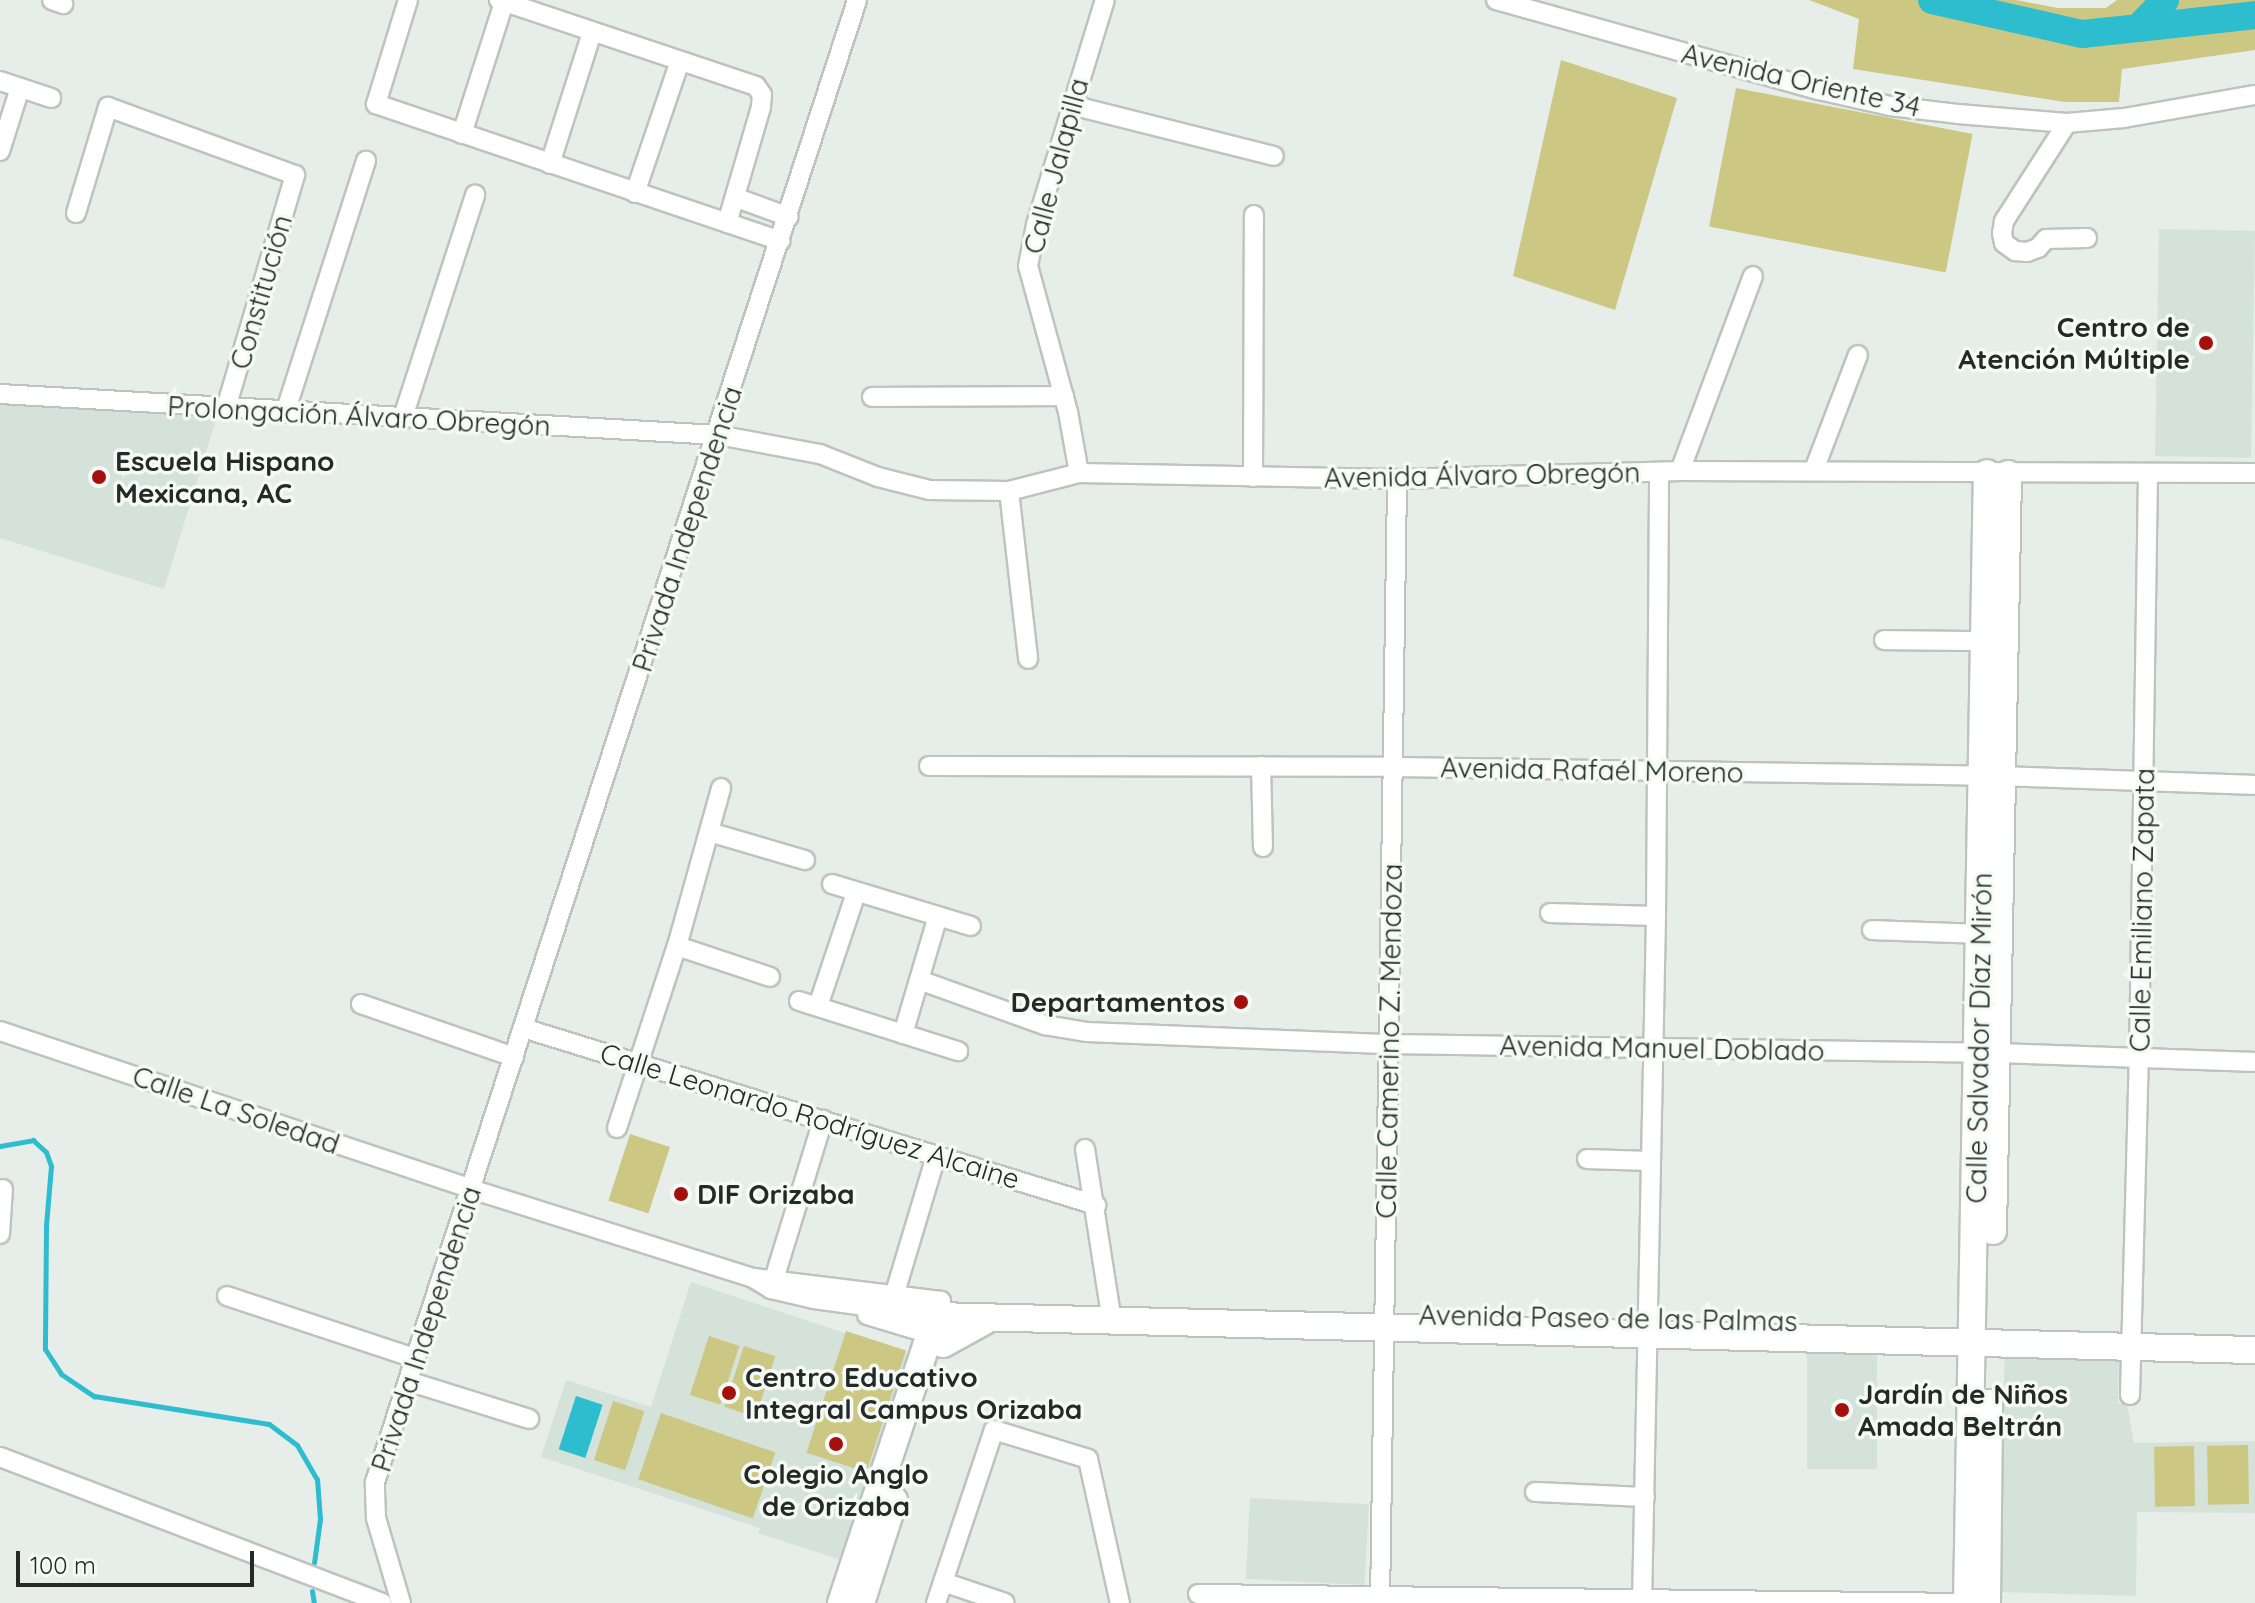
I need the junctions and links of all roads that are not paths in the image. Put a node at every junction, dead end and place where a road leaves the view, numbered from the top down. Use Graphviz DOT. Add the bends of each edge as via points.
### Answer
graph roads {
  1 [pos="408,0"];
  2 [pos="857,0"];
  3 [pos="1105,0"];
  4 [pos="1496,0"];
  5 [pos="502,1"];
  6 [pos="592,32"];
  7 [pos="680,61"];
  8 [pos="0,81"];
  9 [pos="20,88"];
  10 [pos="2255,95"];
  11 [pos="51,98"];
  12 [pos="1071,105"];
  13 [pos="2067,123"];
  14 [pos="462,134"];
  15 [pos="0,151"];
  16 [pos="1274,156"];
  17 [pos="366,161"];
  18 [pos="550,164"];
  19 [pos="635,193"];
  20 [pos="475,195"];
  21 [pos="737,198"];
  22 [pos="76,213"];
  23 [pos="1254,215"];
  24 [pos="789,217"];
  25 [pos="727,223"];
  26 [pos="2087,238"];
  27 [pos="780,241"];
  28 [pos="1753,276"];
  29 [pos="1858,355"];
  30 [pos="0,394"];
  31 [pos="1064,396"];
  32 [pos="872,397"];
  33 [pos="226,408"];
  34 [pos="285,413"];
  35 [pos="402,420"];
  36 [pos="718,435"];
  37 [pos="1814,470"];
  38 [pos="1680,471"];
  39 [pos="1659,472"];
  40 [pos="1079,473"];
  41 [pos="2148,473"];
  42 [pos="2255,473"];
  43 [pos="1998,474"];
  44 [pos="1253,477"];
  45 [pos="1397,479"];
  46 [pos="1009,491"];
  47 [pos="1884,640"];
  48 [pos="1984,641"];
  49 [pos="1028,659"];
  50 [pos="929,766"];
  51 [pos="1261,766"];
  52 [pos="1394,767"];
  53 [pos="1656,772"];
  54 [pos="1992,776"];
  55 [pos="2144,779"];
  56 [pos="2255,785"];
  57 [pos="721,788"];
  58 [pos="709,832"];
  59 [pos="1263,847"];
  60 [pos="805,860"];
  61 [pos="832,884"];
  62 [pos="856,893"];
  63 [pos="1550,913"];
  64 [pos="938,916"];
  65 [pos="1656,916"];
  66 [pos="971,926"];
  67 [pos="1872,930"];
  68 [pos="1981,934"];
  69 [pos="677,946"];
  70 [pos="770,977"];
  71 [pos="919,980"];
  72 [pos="799,1001"];
  73 [pos="361,1004"];
  74 [pos="818,1006"];
  75 [pos="523,1028"];
  76 [pos="0,1031"];
  77 [pos="903,1034"];
  78 [pos="1390,1044"];
  79 [pos="1653,1048"];
  80 [pos="958,1051"];
  81 [pos="1989,1053"];
  82 [pos="514,1057"];
  83 [pos="2139,1060"];
  84 [pos="639,1062"];
  85 [pos="2255,1062"];
  86 [pos="823,1120"];
  87 [pos="617,1128"];
  88 [pos="1085,1149"];
  89 [pos="936,1156"];
  90 [pos="1587,1159"];
  91 [pos="1649,1161"];
  92 [pos="3,1189"];
  93 [pos="471,1189"];
  94 [pos="1096,1205"];
  95 [pos="0,1234"];
  96 [pos="773,1284"];
  97 [pos="227,1296"];
  98 [pos="894,1296"];
  99 [pos="1112,1315"];
  100 [pos="944,1319"];
  101 [pos="1383,1321"];
  102 [pos="1648,1327"];
  103 [pos="1982,1336"];
  104 [pos="2255,1336"];
  105 [pos="2129,1339"];
  106 [pos="2255,1350"];
  107 [pos="415,1358"];
  108 [pos="408,1381"];
  109 [pos="2130,1395"];
  110 [pos="529,1419"];
  111 [pos="0,1457"];
  112 [pos="1535,1492"];
  113 [pos="1645,1497"];
  114 [pos="943,1582"];
  115 [pos="1198,1594"];
  116 [pos="1380,1601"];
  117 [pos="1642,1601"];
  118 [pos="1778,1602"];
  119 [pos="382,1603"];
  120 [pos="401,1603"];
  121 [pos="848,1603"];
  122 [pos="936,1603"];
  123 [pos="1005,1603"];
  124 [pos="1120,1603"];
  125 [pos="1968,1603"];
  126 [pos="1987,1603"];
  1 -- 14 [label="street" via="376,104"];
  2 -- 24 [label="street, Privada Independencia"];
  3 -- 12 [label="street, Calle Jalapilla"];
  4 -- 13 [label="street, Avenida Oriente 34" via="1890,106"];
  5 -- 6 [label="street"];
  5 -- 14 [label="street"];
  6 -- 7 [label="street"];
  6 -- 18 [label="street"];
  7 -- 19 [label="street"];
  7 -- 21 [label="street" via="756,86 762,95"];
  8 -- 9 [label="street"];
  9 -- 11 [label="street"];
  9 -- 15 [label="street"];
  10 -- 13 [label="street, Avenida Oriente 34"];
  12 -- 16 [label="street"];
  12 -- 31 [label="street, Calle Jalapilla" via="1028,266"];
  13 -- 26 [label="street" via="2004,221 2002,233 2004,243 2027,252 2046,239"];
  14 -- 18 [label="street"];
  17 -- 34 [label="street"];
  18 -- 19 [label="street"];
  19 -- 25 [label="street"];
  20 -- 35 [label="street"];
  21 -- 24 [label="street"];
  21 -- 25 [label="street"];
  22 -- 33 [label="street, Constitución" via="108,107 295,175"];
  23 -- 44 [label="street"];
  24 -- 27 [label="street, Privada Independencia"];
  25 -- 27 [label="street"];
  27 -- 36 [label="street, Privada Independencia"];
  28 -- 38 [label="street"];
  29 -- 37 [label="street"];
  30 -- 33 [label="street, Prolongación Álvaro Obregón"];
  31 -- 32 [label="street"];
  31 -- 40 [label="street, Calle Jalapilla"];
  33 -- 34 [label="street, Prolongación Álvaro Obregón"];
  34 -- 35 [label="street, Prolongación Álvaro Obregón"];
  35 -- 36 [label="street, Prolongación Álvaro Obregón"];
  36 -- 46 [label="street, Avenida Álvaro Obregón" via="820,454 908,487"];
  36 -- 75 [label="street, Privada Independencia"];
  37 -- 38 [label="street, Avenida Álvaro Obregón"];
  37 -- 43 [label="street, Avenida Álvaro Obregón"];
  38 -- 39 [label="street, Avenida Álvaro Obregón"];
  39 -- 45 [label="street, Avenida Álvaro Obregón"];
  39 -- 53 [label="street"];
  40 -- 44 [label="street, Avenida Álvaro Obregón"];
  40 -- 46 [label="street, Avenida Álvaro Obregón"];
  41 -- 42 [label="street, Avenida Álvaro Obregón"];
  41 -- 43 [label="street, Avenida Álvaro Obregón"];
  41 -- 55 [label="street, Calle Emiliano Zapata"];
  43 -- 48 [label="street, Calle Salvador Díaz Mirón"];
  43 -- 54 [label="street, Calle Salvador Díaz Mirón"];
  44 -- 45 [label="street, Avenida Álvaro Obregón"];
  45 -- 52 [label="street, Calle Camerino Z. Mendoza"];
  46 -- 49 [label="street"];
  47 -- 48 [label="street"];
  48 -- 54 [label="street, Calle Salvador Díaz Mirón"];
  50 -- 51 [label="street, Avenida Rafaél Moreno"];
  51 -- 52 [label="street, Avenida Rafaél Moreno"];
  51 -- 59 [label="street"];
  52 -- 53 [label="street, Avenida Rafaél Moreno"];
  52 -- 78 [label="street, Calle Camerino Z. Mendoza"];
  53 -- 54 [label="street, Avenida Rafaél Moreno"];
  53 -- 65 [label="street"];
  54 -- 55 [label="street, Avenida Rafaél Moreno"];
  54 -- 68 [label="street, Calle Salvador Díaz Mirón"];
  54 -- 81 [label="street, Calle Salvador Díaz Mirón"];
  55 -- 56 [label="street, Avenida Rafaél Moreno"];
  55 -- 83 [label="street, Calle Emiliano Zapata"];
  57 -- 58 [label="street"];
  58 -- 60 [label="street"];
  58 -- 69 [label="street"];
  61 -- 62 [label="street"];
  62 -- 64 [label="street"];
  62 -- 74 [label="street"];
  63 -- 65 [label="street"];
  64 -- 66 [label="street"];
  64 -- 71 [label="street"];
  65 -- 79 [label="street"];
  67 -- 68 [label="street"];
  68 -- 81 [label="street, Calle Salvador Díaz Mirón"];
  69 -- 70 [label="street"];
  69 -- 84 [label="street"];
  71 -- 77 [label="street"];
  71 -- 78 [label="street, Avenida Manuel Doblado" via="1069,1029"];
  72 -- 74 [label="street"];
  73 -- 82 [label="street"];
  74 -- 77 [label="street"];
  75 -- 82 [label="street, Privada Independencia"];
  75 -- 84 [label="street, Calle Leonardo Rodríguez Alcaine"];
  76 -- 93 [label="street, Calle La Soledad"];
  77 -- 80 [label="street"];
  78 -- 79 [label="street, Avenida Manuel Doblado"];
  78 -- 101 [label="street, Calle Camerino Z. Mendoza"];
  79 -- 81 [label="street, Avenida Manuel Doblado"];
  79 -- 91 [label="street"];
  81 -- 83 [label="street, Avenida Manuel Doblado"];
  81 -- 103 [label="street, Calle Salvador Díaz Mirón"];
  82 -- 93 [label="street, Privada Independencia"];
  83 -- 85 [label="street, Avenida Manuel Doblado"];
  83 -- 105 [label="street, Calle Emiliano Zapata"];
  84 -- 86 [label="street, Calle Leonardo Rodríguez Alcaine"];
  84 -- 87 [label="street"];
  86 -- 89 [label="street, Calle Leonardo Rodríguez Alcaine"];
  86 -- 96 [label="street"];
  88 -- 94 [label="street"];
  89 -- 94 [label="street, Calle Leonardo Rodríguez Alcaine"];
  89 -- 98 [label="street"];
  90 -- 91 [label="street"];
  91 -- 102 [label="street"];
  92 -- 95 [label="street"];
  93 -- 96 [label="street, Avenida Paseo de las Palmas"];
  93 -- 107 [label="street, Privada Independencia"];
  94 -- 99 [label="street"];
  96 -- 98 [label="street, Avenida Paseo de las Palmas"];
  96 -- 100 [label="street, Avenida Paseo de las Palmas" via="814,1299"];
  97 -- 107 [label="street"];
  98 -- 100 [label="street, Avenida Paseo de las Palmas"];
  99 -- 100 [label="street, Avenida Paseo de las Palmas"];
  99 -- 100 [label="street, Avenida Paseo de las Palmas"];
  99 -- 101 [label="street, Avenida Paseo de las Palmas"];
  100 -- 121 [label="street"];
  101 -- 102 [label="street, Avenida Paseo de las Palmas"];
  101 -- 116 [label="street, Calle Camerino Z. Mendoza"];
  102 -- 103 [label="street, Avenida Paseo de las Palmas"];
  102 -- 113 [label="street"];
  103 -- 105 [label="street, Avenida Paseo de las Palmas"];
  103 -- 125 [label="street, Calle Salvador Díaz Mirón"];
  103 -- 126 [label="street, Calle Salvador Díaz Mirón"];
  104 -- 105 [label="street, Avenida Paseo de las Palmas"];
  105 -- 106 [label="street, Avenida Paseo de las Palmas"];
  105 -- 109 [label="street, Calle Emiliano Zapata"];
  107 -- 108 [label="street, Privada Independencia"];
  108 -- 110 [label="street"];
  108 -- 120 [label="street, Privada Independencia" via="373,1498"];
  111 -- 119 [label="street"];
  112 -- 113 [label="street"];
  113 -- 117 [label="street"];
  114 -- 122 [label="street"];
  114 -- 123 [label="street"];
  114 -- 124 [label="street" via="994,1430 1088,1459"];
  115 -- 116 [label="street"];
  116 -- 117 [label="street"];
  117 -- 118 [label="street"];
  118 -- 125 [label="street"];
}
